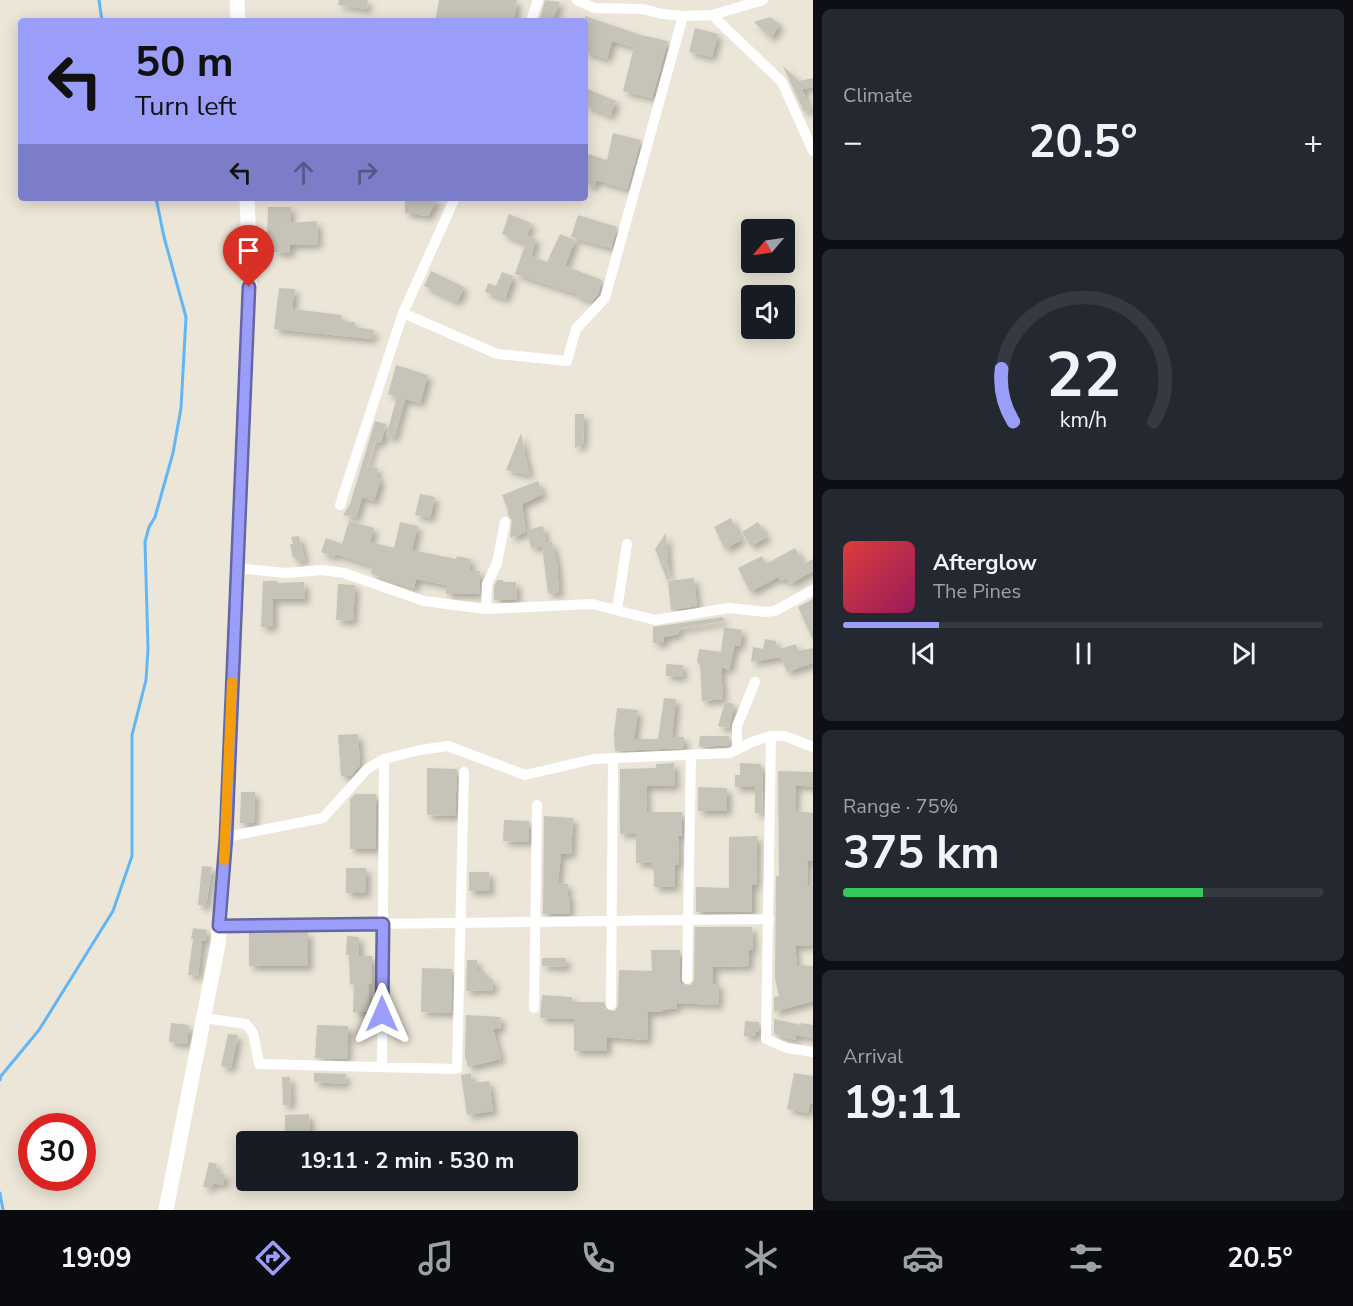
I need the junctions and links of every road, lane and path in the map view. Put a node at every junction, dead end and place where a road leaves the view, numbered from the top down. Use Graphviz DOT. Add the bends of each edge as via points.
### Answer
graph roads {
  1 [pos="237,0"];
  2 [pos="538,0"];
  3 [pos="577,0"];
  4 [pos="763,0"];
  5 [pos="712,15"];
  6 [pos="682,16"];
  7 [pos="238,18"];
  8 [pos="532,18"];
  9 [pos="813,151"];
  10 [pos="247,201"];
  11 [pos="454,201"];
  12 [pos="403,313"];
  13 [pos="340,505"];
  14 [pos="505,522"];
  15 [pos="627,544"];
  16 [pos="237,568"];
  17 [pos="813,590"];
  18 [pos="486,609"];
  19 [pos="617,610"];
  20 [pos="755,682"];
  21 [pos="771,736"];
  22 [pos="813,747"];
  23 [pos="737,750"];
  24 [pos="691,756"];
  25 [pos="384,759"];
  26 [pos="613,759"];
  27 [pos="464,772"];
  28 [pos="537,805"];
  29 [pos="226,837"];
  30 [pos="769,919"];
  31 [pos="688,920"];
  32 [pos="612,921"];
  33 [pos="536,922"];
  34 [pos="460,923"];
  35 [pos="383,924"];
  36 [pos="219,926"];
  37 [pos="687,979"];
  38 [pos="611,1005"];
  39 [pos="534,1008"];
  40 [pos="204,1018"];
  41 [pos="813,1052"];
  42 [pos="382,1068"];
  43 [pos="166,1210"];
  1 -- 7 [label="main road"];
  2 -- 8 [label="street"];
  3 -- 6 [label="street" via="594,8 643,9"];
  4 -- 5 [label="street"];
  5 -- 6 [label="street"];
  5 -- 9 [label="street" via="782,82"];
  6 -- 12 [label="street" via="606,298 576,330 567,361 497,354"];
  10 -- 16 [label="main road" via="250,264"];
  11 -- 12 [label="street"];
  12 -- 13 [label="street"];
  14 -- 18 [label="street" via="497,563 487,584"];
  15 -- 19 [label="street"];
  16 -- 18 [label="street" via="344,573 424,600"];
  16 -- 29 [label="main road"];
  17 -- 19 [label="street" via="775,611 729,608 655,620"];
  18 -- 19 [label="street" via="592,604"];
  20 -- 23 [label="street" via="737,726"];
  21 -- 22 [label="street" via="785,736"];
  21 -- 23 [label="street"];
  21 -- 30 [label="street"];
  23 -- 24 [label="street"];
  24 -- 26 [label="street"];
  24 -- 31 [label="street"];
  25 -- 26 [label="street" via="448,746 525,775 594,759"];
  25 -- 29 [label="street" via="367,769 322,818"];
  25 -- 35 [label="street"];
  26 -- 32 [label="street"];
  27 -- 34 [label="street"];
  28 -- 33 [label="street"];
  29 -- 36 [label="main road"];
  30 -- 31 [label="street"];
  30 -- 41 [label="street" via="766,1039"];
  31 -- 32 [label="street"];
  31 -- 37 [label="street"];
  32 -- 33 [label="street"];
  32 -- 38 [label="street"];
  33 -- 34 [label="street"];
  33 -- 39 [label="street"];
  34 -- 35 [label="street"];
  34 -- 42 [label="street" via="458,1069"];
  35 -- 36 [label="street"];
  35 -- 42 [label="street"];
  36 -- 40 [label="main road"];
  40 -- 42 [label="street" via="246,1024 253,1033 259,1064"];
  40 -- 43 [label="main road"];
}
